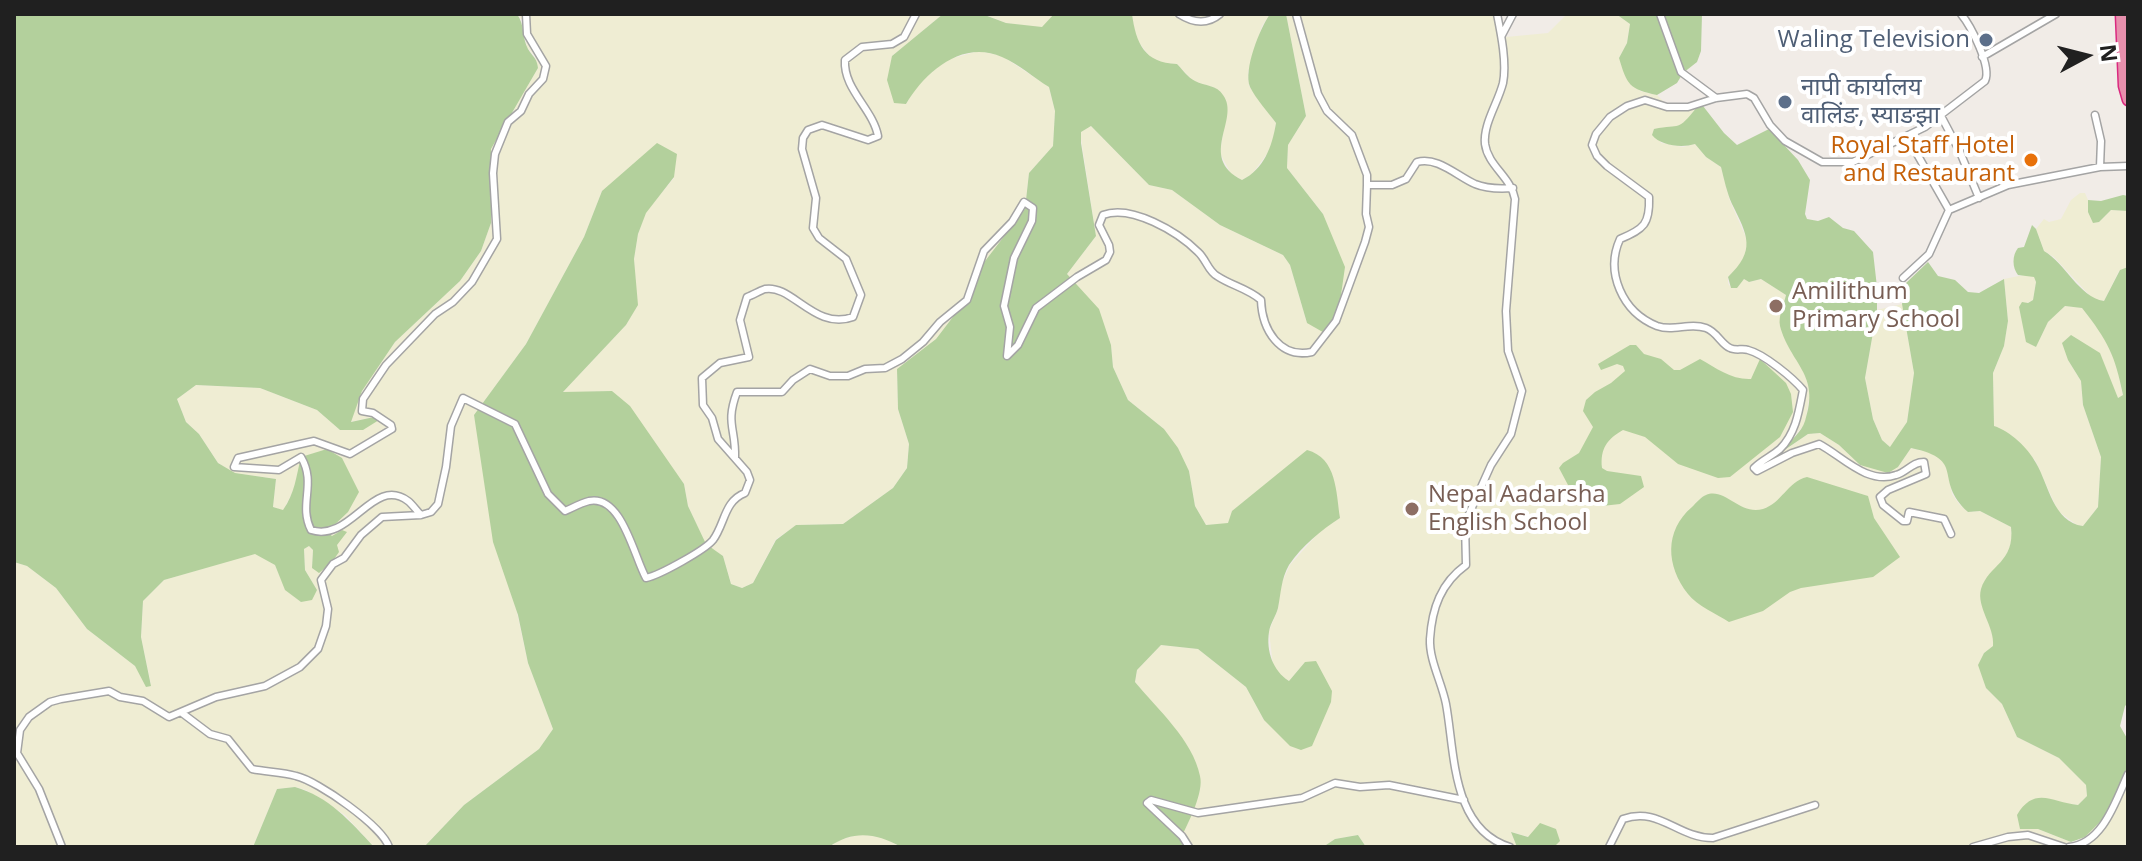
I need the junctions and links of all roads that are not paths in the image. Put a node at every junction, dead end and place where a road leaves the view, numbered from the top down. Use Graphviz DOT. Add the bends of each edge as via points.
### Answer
graph roads {
  1 [pos="526,14"];
  2 [pos="916,14"];
  3 [pos="1179,14"];
  4 [pos="1220,14"];
  5 [pos="1296,14"];
  6 [pos="1497,14"];
  7 [pos="1513,14"];
  8 [pos="1660,14"];
  9 [pos="1961,14"];
  10 [pos="2056,14"];
  11 [pos="2121,14"];
  12 [pos="1501,38"];
  13 [pos="1982,57"];
  14 [pos="1716,98"];
  15 [pos="2128,100"];
  16 [pos="1940,114"];
  17 [pos="2095,115"];
  18 [pos="1902,140"];
  19 [pos="2128,166"];
  20 [pos="2100,167"];
  21 [pos="1367,185"];
  22 [pos="1513,188"];
  23 [pos="1979,198"];
  24 [pos="1949,210"];
  25 [pos="1903,278"];
  26 [pos="735,458"];
  27 [pos="421,515"];
  28 [pos="1951,534"];
  29 [pos="182,713"];
  30 [pos="2128,774"];
  31 [pos="1464,800"];
  32 [pos="1815,805"];
  33 [pos="62,847"];
  34 [pos="389,847"];
  35 [pos="1189,847"];
  36 [pos="1510,847"];
  37 [pos="1609,847"];
  38 [pos="1973,847"];
  39 [pos="2067,847"];
  1 -- 27 [label="street" via="527,34 546,66 543,79 508,122 497,146 497,239 472,282 414,334 363,399 362,411 392,429 350,454 314,441 238,458 234,467 279,470 301,457 309,471 305,519 311,530 321,533 335,531 373,500 393,495"];
  2 -- 26 [label="street" via="904,37 892,44 862,47 845,60 846,75 875,121 878,136 868,140 822,125 803,138 804,163 816,198 813,228 846,259 861,295 853,317 841,321 818,314 783,292 767,289 747,297 740,320 749,357 720,363 702,378 703,405 718,439"];
  3 -- 4 [label="street" via="1202,22"];
  5 -- 21 [label="street" via="1318,94 1352,135"];
  6 -- 12 [label="street"];
  7 -- 12 [label="street"];
  8 -- 14 [label="street" via="1681,72"];
  9 -- 13 [label="street"];
  10 -- 13 [label="street"];
  11 -- 15 [label="highway"];
  12 -- 22 [label="street" via="1503,83 1485,142"];
  13 -- 16 [label="street" via="1985,81"];
  14 -- 18 [label="street" via="1754,98 1785,141 1822,162 1853,162"];
  14 -- 28 [label="street" via="1688,107 1645,100 1610,117 1596,134 1592,145 1597,156 1649,197 1648,217 1640,231 1620,239 1613,254 1618,289 1657,326 1709,329 1730,348 1750,350 1765,359 1803,390 1790,435 1758,463 1757,471 1819,444 1857,469 1884,477 1924,462 1926,474 1880,497 1903,521 1909,512 1944,519"];
  16 -- 18 [label="street"];
  16 -- 23 [label="street"];
  17 -- 20 [label="street"];
  18 -- 24 [label="street" via="1913,147"];
  19 -- 20 [label="street"];
  20 -- 23 [label="street" via="2008,185"];
  21 -- 22 [label="street" via="1406,179 1422,160 1477,185"];
  21 -- 26 [label="street" via="1365,242 1336,321 1312,352 1300,355 1281,348 1269,333 1261,300 1218,278 1178,234 1136,214 1112,211 1099,225 1109,245 1106,260 1036,308 1007,356 1010,327 1004,306 1014,258 1032,221 1033,208 1024,202 984,251 967,300 902,359 848,376 810,369 782,392 737,392 729,422"];
  22 -- 31 [label="street" via="1516,213 1506,311 1508,351 1522,391 1520,408 1465,523 1466,565 1445,582 1430,637"];
  23 -- 24 [label="street"];
  24 -- 25 [label="street" via="1929,254"];
  26 -- 27 [label="street" via="750,480 721,518 711,543 659,576 646,578 619,517 604,503 590,501 565,511 548,494 515,424 463,398 451,426 441,497 431,512"];
  27 -- 29 [label="street" via="382,517 333,564 321,580 328,609 322,638 300,667 265,686 216,697"];
  29 -- 33 [label="street" via="169,717 143,701 109,691 50,702 29,717 20,730 17,753 39,789"];
  29 -- 34 [label="street" via="210,734 228,739 252,769 295,775 324,789 359,813"];
  30 -- 39 [label="street" via="2100,829"];
  31 -- 35 [label="street" via="1389,785 1335,783 1302,798 1198,813 1147,803"];
  31 -- 36 [label="street" via="1488,834"];
  32 -- 37 [label="street" via="1713,838 1699,838 1638,813 1623,819"];
  38 -- 39 [label="street" via="2028,835"];
}
